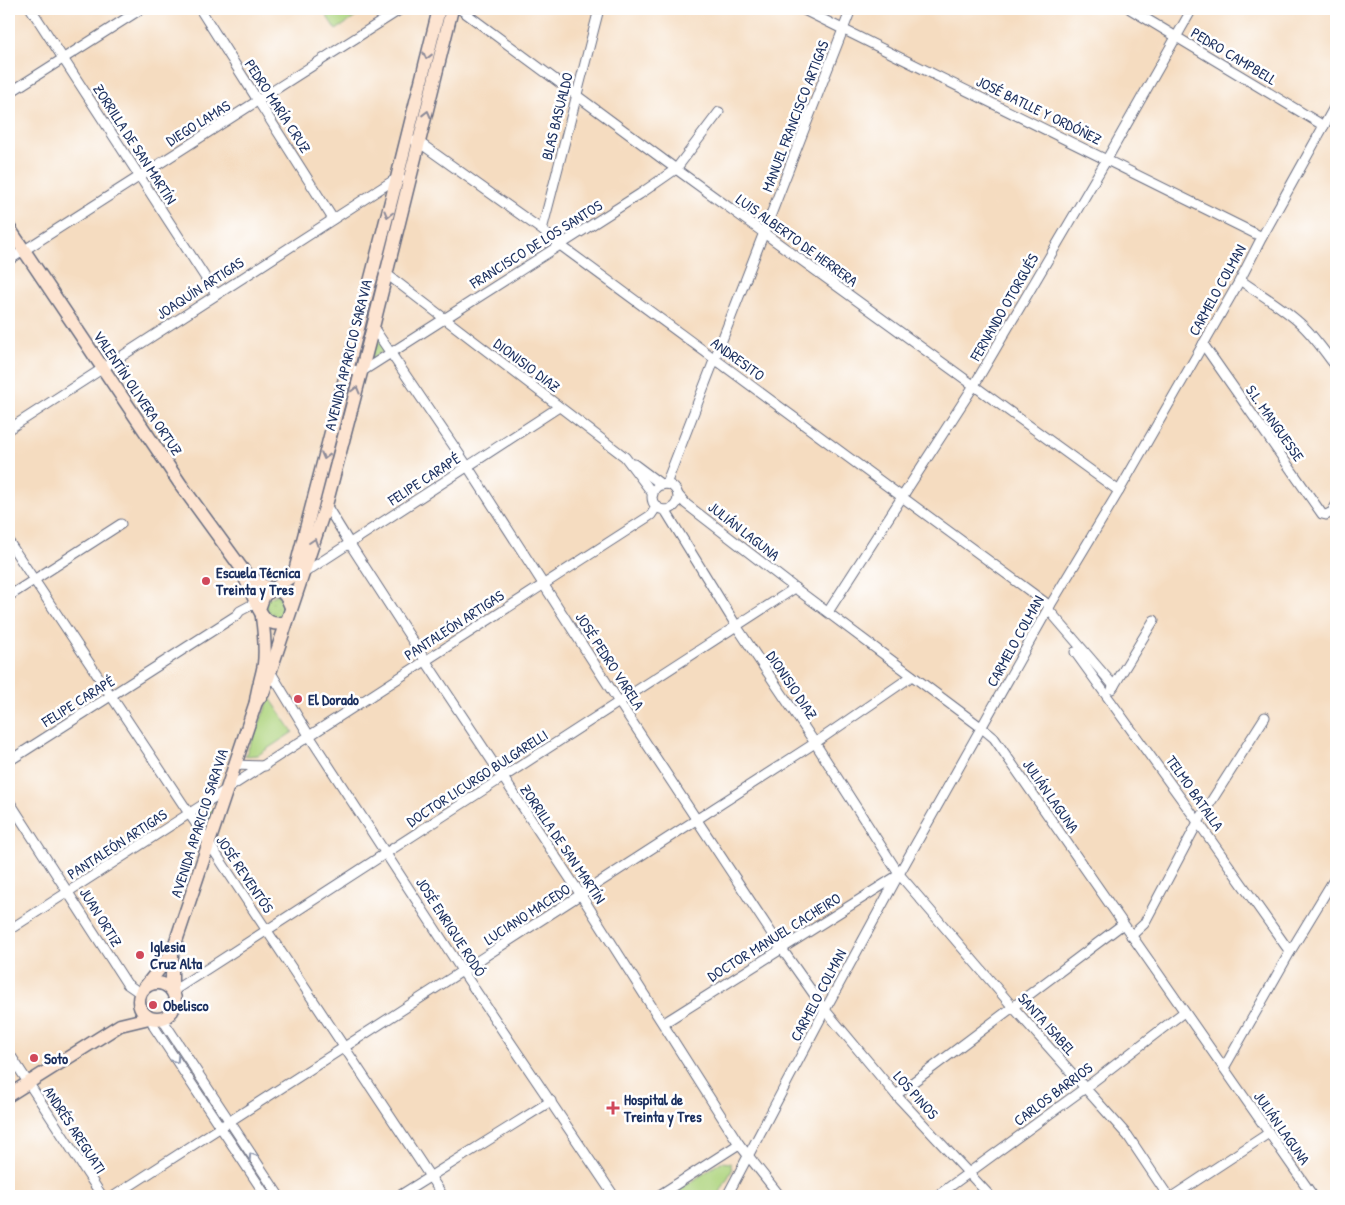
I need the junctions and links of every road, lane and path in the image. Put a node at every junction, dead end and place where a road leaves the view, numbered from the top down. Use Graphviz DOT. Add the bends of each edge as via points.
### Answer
graph roads {
  1 [pos="31,9"];
  2 [pos="141,9"];
  3 [pos="200,9"];
  4 [pos="401,9"];
  5 [pos="439,9"];
  6 [pos="452,9"];
  7 [pos="460,9"];
  8 [pos="599,9"];
  9 [pos="802,9"];
  10 [pos="851,9"];
  11 [pos="1130,9"];
  12 [pos="1192,9"];
  13 [pos="844,28"];
  14 [pos="1176,37"];
  15 [pos="63,58"];
  16 [pos="9,93"];
  17 [pos="577,95"];
  18 [pos="258,101"];
  19 [pos="1336,104"];
  20 [pos="719,112"];
  21 [pos="1324,126"];
  22 [pos="407,139"];
  23 [pos="420,143"];
  24 [pos="1107,159"];
  25 [pos="676,169"];
  26 [pos="140,176"];
  27 [pos="403,179"];
  28 [pos="333,219"];
  29 [pos="9,228"];
  30 [pos="542,230"];
  31 [pos="764,233"];
  32 [pos="1262,237"];
  33 [pos="560,245"];
  34 [pos="23,250"];
  35 [pos="9,260"];
  36 [pos="380,271"];
  37 [pos="1240,280"];
  38 [pos="216,294"];
  39 [pos="443,319"];
  40 [pos="373,327"];
  41 [pos="1203,344"];
  42 [pos="391,354"];
  43 [pos="715,359"];
  44 [pos="1336,367"];
  45 [pos="101,368"];
  46 [pos="348,369"];
  47 [pos="361,372"];
  48 [pos="974,387"];
  49 [pos="559,407"];
  50 [pos="9,429"];
  51 [pos="625,458"];
  52 [pos="468,467"];
  53 [pos="664,484"];
  54 [pos="1119,491"];
  55 [pos="653,494"];
  56 [pos="678,495"];
  57 [pos="902,497"];
  58 [pos="326,505"];
  59 [pos="1336,505"];
  60 [pos="661,508"];
  61 [pos="120,524"];
  62 [pos="9,542"];
  63 [pos="350,544"];
  64 [pos="245,573"];
  65 [pos="304,573"];
  66 [pos="34,580"];
  67 [pos="543,583"];
  68 [pos="795,588"];
  69 [pos="273,589"];
  70 [pos="9,596"];
  71 [pos="292,607"];
  72 [pos="1049,608"];
  73 [pos="259,610"];
  74 [pos="828,612"];
  75 [pos="1154,620"];
  76 [pos="286,622"];
  77 [pos="737,627"];
  78 [pos="1075,652"];
  79 [pos="425,660"];
  80 [pos="270,671"];
  81 [pos="912,676"];
  82 [pos="1114,686"];
  83 [pos="111,696"];
  84 [pos="1108,696"];
  85 [pos="256,702"];
  86 [pos="619,702"];
  87 [pos="1264,717"];
  88 [pos="982,728"];
  89 [pos="310,737"];
  90 [pos="815,743"];
  91 [pos="9,761"];
  92 [pos="235,765"];
  93 [pos="265,766"];
  94 [pos="503,778"];
  95 [pos="226,790"];
  96 [pos="9,801"];
  97 [pos="189,814"];
  98 [pos="697,819"];
  99 [pos="1198,822"];
  100 [pos="208,843"];
  101 [pos="386,853"];
  102 [pos="900,874"];
  103 [pos="1336,876"];
  104 [pos="69,892"];
  105 [pos="581,895"];
  106 [pos="1123,924"];
  107 [pos="9,930"];
  108 [pos="267,930"];
  109 [pos="1131,936"];
  110 [pos="782,949"];
  111 [pos="1290,952"];
  112 [pos="172,953"];
  113 [pos="463,972"];
  114 [pos="172,990"];
  115 [pos="141,993"];
  116 [pos="1012,1006"];
  117 [pos="825,1010"];
  118 [pos="1184,1012"];
  119 [pos="155,1018"];
  120 [pos="664,1023"];
  121 [pos="120,1025"];
  122 [pos="344,1047"];
  123 [pos="9,1053"];
  124 [pos="1224,1068"];
  125 [pos="28,1083"];
  126 [pos="1085,1088"];
  127 [pos="9,1095"];
  128 [pos="896,1095"];
  129 [pos="551,1101"];
  130 [pos="230,1121"];
  131 [pos="220,1127"];
  132 [pos="1269,1133"];
  133 [pos="739,1144"];
  134 [pos="749,1156"];
  135 [pos="969,1173"];
  136 [pos="430,1176"];
  137 [pos="102,1196"];
  138 [pos="114,1196"];
  139 [pos="266,1196"];
  140 [pos="279,1196"];
  141 [pos="399,1196"];
  142 [pos="443,1196"];
  143 [pos="614,1196"];
  144 [pos="658,1196"];
  145 [pos="727,1196"];
  146 [pos="780,1196"];
  147 [pos="937,1196"];
  148 [pos="990,1196"];
  149 [pos="1168,1196"];
  150 [pos="1173,1196"];
  151 [pos="1313,1196"];
  1 -- 15 [label="street, ZORRILLA DE SAN MARTÍN"];
  2 -- 15 [label="street"];
  3 -- 18 [label="street, PEDRO MARÍA CRUZ"];
  4 -- 18 [label="street, DIEGO LAMAS"];
  5 -- 22 [label="street, AVENIDA APARICIO SARAVIA, one-way"];
  23 -- 6 [label="street, AVENIDA APARICIO SARAVIA, one-way"];
  7 -- 17 [label="street, LUIS ALBERTO DE HERRERA"];
  8 -- 17 [label="street, BLAS BASUALDO"];
  9 -- 13 [label="street, JOSÉ BATLLE Y ORDÓÑEZ"];
  10 -- 13 [label="street, MANUEL FRANCISCO ARTIGAS"];
  11 -- 14 [label="street, PEDRO CAMPBELL"];
  12 -- 14 [label="street, FERNANDO OTORGUÉS"];
  13 -- 24 [label="street, JOSÉ BATLLE Y ORDÓÑEZ"];
  13 -- 31 [label="street, MANUEL FRANCISCO ARTIGAS"];
  14 -- 21 [label="street, PEDRO CAMPBELL"];
  14 -- 24 [label="street, FERNANDO OTORGUÉS"];
  15 -- 16 [label="street"];
  15 -- 26 [label="street, ZORRILLA DE SAN MARTÍN"];
  17 -- 25 [label="street, LUIS ALBERTO DE HERRERA"];
  17 -- 30 [label="street, BLAS BASUALDO"];
  18 -- 26 [label="street, DIEGO LAMAS"];
  18 -- 28 [label="street, PEDRO MARÍA CRUZ"];
  19 -- 21 [label="street, CARMELO COLMAN"];
  20 -- 25 [label="street, FRANCISCO DE LOS SANTOS"];
  21 -- 32 [label="street, CARMELO COLMAN"];
  22 -- 23 [label="street, ANDRESITO"];
  22 -- 27 [label="street, AVENIDA APARICIO SARAVIA"];
  23 -- 27 [label="street, AVENIDA APARICIO SARAVIA"];
  23 -- 30 [label="street, ANDRESITO"];
  24 -- 32 [label="street, JOSÉ BATLLE Y ORDÓÑEZ"];
  24 -- 48 [label="street, FERNANDO OTORGUÉS"];
  25 -- 31 [label="street, LUIS ALBERTO DE HERRERA"];
  25 -- 33 [label="street, FRANCISCO DE LOS SANTOS"];
  26 -- 34 [label="street, DIEGO LAMAS"];
  26 -- 38 [label="street, ZORRILLA DE SAN MARTÍN"];
  27 -- 28 [label="street, JOAQUÍN ARTIGAS"];
  27 -- 36 [label="street, AVENIDA APARICIO SARAVIA"];
  28 -- 38 [label="street, JOAQUÍN ARTIGAS"];
  29 -- 34 [label="street, VALENTÍN OLIVERA ORTUZ"];
  30 -- 33 [label="street, ANDRESITO"];
  31 -- 43 [label="street, MANUEL FRANCISCO ARTIGAS"];
  31 -- 48 [label="street, LUIS ALBERTO DE HERRERA"];
  32 -- 37 [label="street, CARMELO COLMAN"];
  33 -- 39 [label="street, FRANCISCO DE LOS SANTOS"];
  33 -- 43 [label="street, ANDRESITO"];
  34 -- 35 [label="street, DIEGO LAMAS"];
  34 -- 45 [label="street, VALENTÍN OLIVERA ORTUZ"];
  36 -- 39 [label="street, DIONISIO DIAZ"];
  36 -- 40 [label="street, AVENIDA APARICIO SARAVIA"];
  36 -- 46 [label="street, AVENIDA APARICIO SARAVIA"];
  37 -- 41 [label="street, CARMELO COLMAN"];
  37 -- 44 [label="street" via="1304,326"];
  38 -- 45 [label="street, JOAQUÍN ARTIGAS"];
  39 -- 42 [label="street, FRANCISCO DE LOS SANTOS"];
  39 -- 49 [label="street, DIONISIO DIAZ"];
  40 -- 42 [label="street, JOSÉ PEDRO VARELA"];
  40 -- 47 [label="street, AVENIDA APARICIO SARAVIA"];
  41 -- 54 [label="street, CARMELO COLMAN"];
  41 -- 59 [label="street, S.L. MANGUESSE" via="1322,514 1332,512"];
  42 -- 47 [label="street, FRANCISCO DE LOS SANTOS"];
  42 -- 52 [label="street, JOSÉ PEDRO VARELA"];
  43 -- 53 [label="street, MANUEL FRANCISCO ARTIGAS"];
  43 -- 57 [label="street, ANDRESITO"];
  45 -- 50 [label="street, JOAQUÍN ARTIGAS"];
  45 -- 64 [label="street, VALENTÍN OLIVERA ORTUZ" via="180,485"];
  46 -- 47 [label="street"];
  46 -- 69 [label="street, AVENIDA APARICIO SARAVIA, one-way" via="295,571"];
  58 -- 47 [label="street, AVENIDA APARICIO SARAVIA, one-way"];
  48 -- 54 [label="street, LUIS ALBERTO DE HERRERA"];
  48 -- 57 [label="street, FERNANDO OTORGUÉS"];
  49 -- 51 [label="street, DIONISIO DIAZ"];
  49 -- 52 [label="street, FELIPE CARAPÉ"];
  51 -- 53 [label="street"];
  51 -- 55 [label="street, DIONISIO DIAZ"];
  52 -- 63 [label="street, FELIPE CARAPÉ"];
  52 -- 67 [label="street, JOSÉ PEDRO VARELA"];
  53 -- 55 [label="street"];
  53 -- 56 [label="street" via="674,487"];
  54 -- 72 [label="street, CARMELO COLMAN"];
  55 -- 60 [label="street"];
  56 -- 60 [label="street" via="673,507"];
  56 -- 68 [label="street, JULIÁN LAGUNA"];
  57 -- 72 [label="street, ANDRESITO"];
  57 -- 74 [label="street, FERNANDO OTORGUÉS"];
  58 -- 63 [label="street, ZORRILLA DE SAN MARTÍN"];
  65 -- 58 [label="street, AVENIDA APARICIO SARAVIA, one-way"];
  60 -- 67 [label="street, PANTALEÓN ARTIGAS"];
  60 -- 77 [label="street, DIONISIO DIAZ"];
  61 -- 66 [label="street"];
  62 -- 66 [label="street, JOSÉ REVENTÓS"];
  63 -- 65 [label="street, FELIPE CARAPÉ"];
  63 -- 79 [label="street, ZORRILLA DE SAN MARTÍN"];
  64 -- 69 [label="street, VALENTÍN OLIVERA ORTUZ"];
  64 -- 73 [label="street, VALENTÍN OLIVERA ORTUZ"];
  65 -- 71 [label="street, AVENIDA APARICIO SARAVIA"];
  66 -- 70 [label="street"];
  66 -- 83 [label="street, JOSÉ REVENTÓS"];
  67 -- 79 [label="street, PANTALEÓN ARTIGAS"];
  67 -- 86 [label="street, JOSÉ PEDRO VARELA"];
  68 -- 74 [label="street, JULIÁN LAGUNA"];
  68 -- 77 [label="street, DOCTOR LICURGO BULGARELLI"];
  69 -- 71 [label="street" via="287,595"];
  69 -- 73 [label="street" via="264,595"];
  71 -- 76 [label="street, AVENIDA APARICIO SARAVIA"];
  72 -- 82 [label="street, ANDRESITO"];
  72 -- 88 [label="street, CARMELO COLMAN"];
  73 -- 76 [label="street" via="273,624"];
  73 -- 83 [label="street, FELIPE CARAPÉ" via="240,611"];
  73 -- 85 [label="street, AVENIDA APARICIO SARAVIA" via="265,640 264,665"];
  74 -- 81 [label="street, JULIÁN LAGUNA"];
  75 -- 82 [label="street"];
  76 -- 80 [label="street, AVENIDA APARICIO SARAVIA"];
  77 -- 86 [label="street, DOCTOR LICURGO BULGARELLI"];
  77 -- 90 [label="street, DIONISIO DIAZ"];
  78 -- 84 [label="street, TELMO BATALLA"];
  79 -- 89 [label="street, PANTALEÓN ARTIGAS"];
  79 -- 94 [label="street, ZORRILLA DE SAN MARTÍN"];
  80 -- 85 [label="street, AVENIDA APARICIO SARAVIA" via="263,693"];
  80 -- 89 [label="street, JOSÉ ENRIQUE RODÓ"];
  81 -- 88 [label="street, JULIÁN LAGUNA"];
  81 -- 90 [label="street, LUCIANO MACEDO"];
  82 -- 84 [label="street"];
  83 -- 91 [label="street, FELIPE CARAPÉ"];
  83 -- 97 [label="street, JOSÉ REVENTÓS"];
  84 -- 99 [label="street, TELMO BATALLA"];
  85 -- 92 [label="street, AVENIDA APARICIO SARAVIA"];
  86 -- 94 [label="street, DOCTOR LICURGO BULGARELLI"];
  86 -- 98 [label="street, JOSÉ PEDRO VARELA"];
  87 -- 99 [label="street"];
  88 -- 102 [label="street, CARMELO COLMAN"];
  88 -- 106 [label="street, JULIÁN LAGUNA" via="994,738"];
  89 -- 93 [label="street, PANTALEÓN ARTIGAS"];
  89 -- 101 [label="street, JOSÉ ENRIQUE RODÓ"];
  90 -- 98 [label="street, LUCIANO MACEDO"];
  90 -- 102 [label="street, DIONISIO DIAZ"];
  92 -- 93 [label="street"];
  92 -- 95 [label="street, AVENIDA APARICIO SARAVIA"];
  93 -- 95 [label="street, PANTALEÓN ARTIGAS"];
  94 -- 101 [label="street, DOCTOR LICURGO BULGARELLI"];
  94 -- 105 [label="street, ZORRILLA DE SAN MARTÍN"];
  95 -- 97 [label="street, PANTALEÓN ARTIGAS"];
  95 -- 100 [label="street, AVENIDA APARICIO SARAVIA"];
  96 -- 104 [label="street, JUAN ORTIZ"];
  97 -- 100 [label="street, JOSÉ REVENTÓS"];
  97 -- 104 [label="street, PANTALEÓN ARTIGAS"];
  98 -- 105 [label="street, LUCIANO MACEDO"];
  98 -- 110 [label="street, JOSÉ PEDRO VARELA"];
  99 -- 109 [label="street" via="1144,924"];
  99 -- 111 [label="street, TELMO BATALLA"];
  100 -- 108 [label="street, JOSÉ REVENTÓS"];
  100 -- 112 [label="street, AVENIDA APARICIO SARAVIA"];
  101 -- 108 [label="street, DOCTOR LICURGO BULGARELLI"];
  101 -- 113 [label="street, JOSÉ ENRIQUE RODÓ"];
  102 -- 110 [label="street, DOCTOR MANUEL CACHEIRO"];
  102 -- 116 [label="street, SANTA ISABEL"];
  102 -- 117 [label="street, CARMELO COLMAN"];
  103 -- 111 [label="street"];
  104 -- 107 [label="street, PANTALEÓN ARTIGAS"];
  104 -- 115 [label="street, JUAN ORTIZ" via="127,984"];
  105 -- 113 [label="street, LUCIANO MACEDO"];
  105 -- 120 [label="street, ZORRILLA DE SAN MARTÍN"];
  106 -- 109 [label="street, JULIÁN LAGUNA"];
  106 -- 116 [label="street"];
  108 -- 114 [label="street, DOCTOR LICURGO BULGARELLI"];
  108 -- 122 [label="street, JOSÉ REVENTÓS"];
  109 -- 118 [label="street, JULIÁN LAGUNA"];
  110 -- 117 [label="street, JOSÉ PEDRO VARELA"];
  110 -- 120 [label="street, DOCTOR MANUEL CACHEIRO"];
  111 -- 124 [label="street"];
  112 -- 114 [label="street, AVENIDA APARICIO SARAVIA"];
  112 -- 115 [label="street, AVENIDA APARICIO SARAVIA"];
  113 -- 122 [label="street, LUCIANO MACEDO"];
  113 -- 129 [label="street, JOSÉ ENRIQUE RODÓ"];
  114 -- 115 [label="street" via="164,984 154,983"];
  114 -- 119 [label="street" via="174,1009"];
  115 -- 119 [label="street" via="140,1008 145,1015"];
  115 -- 121 [label="street, AVENIDA APARICIO SARAVIA"];
  116 -- 126 [label="street, SANTA ISABEL"];
  116 -- 128 [label="street"];
  117 -- 128 [label="street, LOS PINOS"];
  117 -- 134 [label="street, CARMELO COLMAN"];
  118 -- 124 [label="street, JULIÁN LAGUNA"];
  118 -- 126 [label="street, CARLOS BARRIOS"];
  119 -- 121 [label="street"];
  119 -- 130 [label="street" via="166,1025"];
  119 -- 131 [label="street, one-way" via="154,1027"];
  120 -- 133 [label="street, ZORRILLA DE SAN MARTÍN"];
  121 -- 125 [label="street"];
  122 -- 130 [label="street, LUCIANO MACEDO"];
  122 -- 136 [label="street, JOSÉ REVENTÓS"];
  123 -- 125 [label="street, ANDRÉS AREGUATI"];
  124 -- 132 [label="street, JULIÁN LAGUNA"];
  125 -- 127 [label="street"];
  125 -- 137 [label="street, ANDRÉS AREGUATI"];
  126 -- 135 [label="street, CARLOS BARRIOS"];
  126 -- 149 [label="street, SANTA ISABEL" via="1128,1136"];
  128 -- 135 [label="street, LOS PINOS"];
  129 -- 136 [label="street"];
  129 -- 143 [label="street, JOSÉ ENRIQUE RODÓ"];
  130 -- 131 [label="street, LUCIANO MACEDO"];
  140 -- 130 [label="street, one-way"];
  131 -- 138 [label="street, LUCIANO MACEDO"];
  131 -- 139 [label="street"];
  132 -- 150 [label="street"];
  132 -- 151 [label="street, JULIÁN LAGUNA"];
  133 -- 134 [label="street, ZORRILLA DE SAN MARTÍN"];
  133 -- 144 [label="street"];
  134 -- 145 [label="street, CARMELO COLMAN"];
  134 -- 146 [label="street, ZORRILLA DE SAN MARTÍN"];
  135 -- 147 [label="street, CARLOS BARRIOS"];
  135 -- 148 [label="street, LOS PINOS"];
  136 -- 141 [label="street"];
  136 -- 142 [label="street, JOSÉ REVENTÓS"];
}
